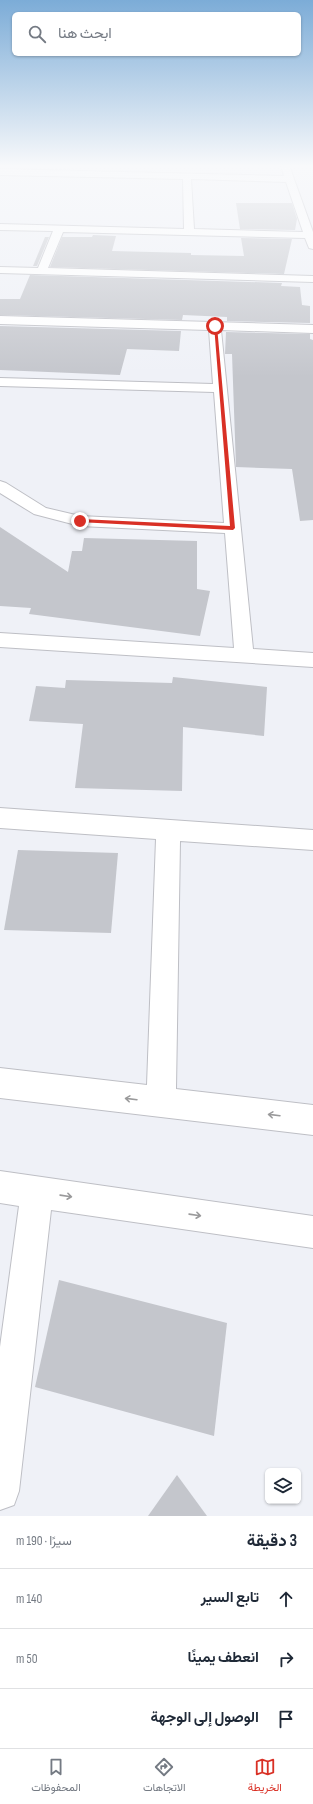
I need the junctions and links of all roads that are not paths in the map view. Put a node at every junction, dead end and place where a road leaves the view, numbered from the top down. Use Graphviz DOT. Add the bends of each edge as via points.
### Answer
graph roads {
  1 [pos="311,235"];
  2 [pos="56,236"];
  3 [pos="313,246"];
  4 [pos="0,270"];
  5 [pos="42,271"];
  6 [pos="313,279"];
  7 [pos="0,320"];
  8 [pos="215,326"];
  9 [pos="313,329"];
  10 [pos="0,382"];
  11 [pos="220,388"];
  12 [pos="0,486"];
  13 [pos="233,528"];
  14 [pos="0,640"];
  15 [pos="244,656"];
  16 [pos="313,660"];
  17 [pos="0,818"];
  18 [pos="168,830"];
  19 [pos="313,840"];
  20 [pos="0,1084"];
  21 [pos="160,1102"];
  22 [pos="313,1120"];
  23 [pos="0,1187"];
  24 [pos="37,1192"];
  25 [pos="313,1232"];
  26 [pos="0,1491"];
  1 -- 3 [label="street"];
  2 -- 5 [label="street"];
  4 -- 5 [label="street"];
  5 -- 6 [label="street"];
  7 -- 8 [label="street"];
  8 -- 9 [label="street"];
  8 -- 11 [label="street"];
  10 -- 11 [label="street"];
  11 -- 13 [label="street"];
  12 -- 13 [label="street" via="40,511 80,521"];
  13 -- 15 [label="street"];
  14 -- 15 [label="street"];
  15 -- 16 [label="street"];
  17 -- 18 [label="street"];
  18 -- 19 [label="street"];
  18 -- 21 [label="street"];
  21 -- 20 [label="street, one-way"];
  22 -- 21 [label="street, one-way"];
  23 -- 24 [label="street"];
  24 -- 25 [label="street, one-way"];
  24 -- 26 [label="street"];
}
